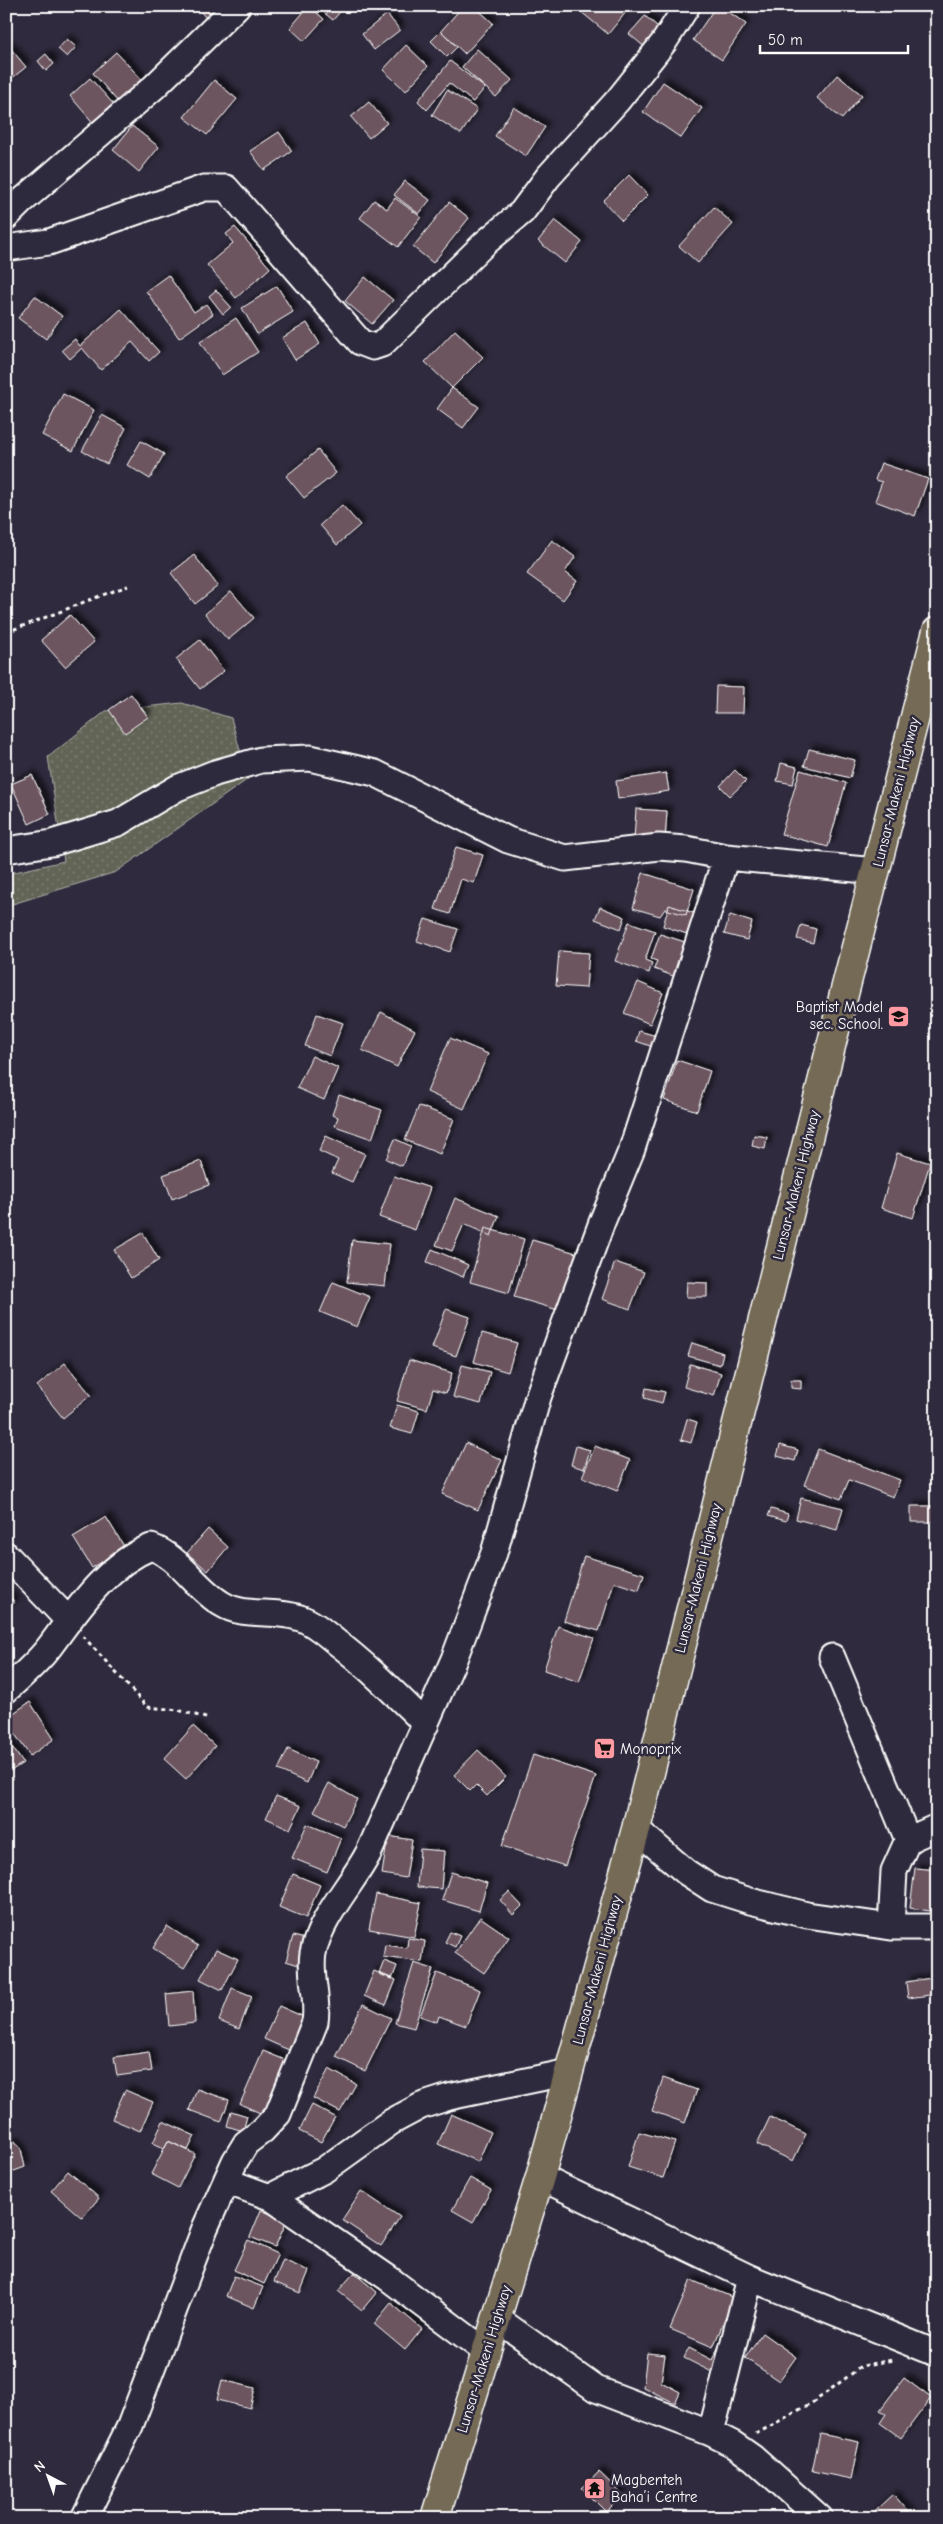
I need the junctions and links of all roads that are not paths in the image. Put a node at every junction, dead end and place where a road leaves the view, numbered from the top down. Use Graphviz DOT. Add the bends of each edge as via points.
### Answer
graph roads {
  1 [pos="237,6"];
  2 [pos="687,6"];
  3 [pos="6,217"];
  4 [pos="6,248"];
  5 [pos="937,631"];
  6 [pos="6,850"];
  7 [pos="726,858"];
  8 [pos="876,871"];
  9 [pos="6,1555"];
  10 [pos="68,1620"];
  11 [pos="832,1657"];
  12 [pos="6,1690"];
  13 [pos="426,1724"];
  14 [pos="937,1827"];
  15 [pos="636,1829"];
  16 [pos="908,1840"];
  17 [pos="891,1927"];
  18 [pos="937,1927"];
  19 [pos="570,2072"];
  20 [pos="540,2177"];
  21 [pos="226,2181"];
  22 [pos="270,2197"];
  23 [pos="750,2278"];
  24 [pos="496,2318"];
  25 [pos="485,2352"];
  26 [pos="932,2352"];
  27 [pos="711,2433"];
  28 [pos="84,2518"];
  29 [pos="435,2518"];
  30 [pos="820,2518"];
  1 -- 3 [label="street" via="154,87"];
  2 -- 4 [label="street" via="664,42 618,100 548,177 522,212 485,243 382,344 373,347 360,342 226,188 204,188 49,242"];
  5 -- 8 [label="main road, Lunsar-Makeni Highway"];
  6 -- 7 [label="street" via="52,842 118,823 177,788 215,773 261,760 310,758 375,773 508,840 565,858 659,847"];
  7 -- 8 [label="street"];
  7 -- 13 [label="street" via="632,1149 538,1398 494,1553"];
  8 -- 15 [label="main road, Lunsar-Makeni Highway"];
  9 -- 10 [label="street"];
  10 -- 12 [label="street" via="49,1648"];
  10 -- 13 [label="street" via="95,1588 134,1556 151,1547 166,1554 224,1606 302,1618 320,1629 366,1664"];
  11 -- 16 [label="street"];
  13 -- 21 [label="street" via="358,1874 322,1927 313,1952 311,1975 318,2007 315,2022 278,2114 246,2144"];
  14 -- 16 [label="street"];
  15 -- 17 [label="street" via="686,1872 712,1889 807,1914"];
  15 -- 19 [label="main road, Lunsar-Makeni Highway"];
  16 -- 17 [label="street" via="894,1871"];
  17 -- 18 [label="street"];
  19 -- 20 [label="main road, Lunsar-Makeni Highway"];
  19 -- 22 [label="street" via="421,2106 391,2122 324,2170"];
  20 -- 23 [label="street"];
  20 -- 24 [label="main road, Lunsar-Makeni Highway"];
  21 -- 22 [label="street"];
  21 -- 28 [label="street" via="130,2426"];
  22 -- 25 [label="street" via="388,2278"];
  23 -- 26 [label="street"];
  23 -- 27 [label="street"];
  24 -- 25 [label="main road, Lunsar-Makeni Highway"];
  24 -- 27 [label="street" via="596,2389"];
  25 -- 29 [label="main road, Lunsar-Makeni Highway"];
  27 -- 30 [label="street" via="753,2458"];
}
